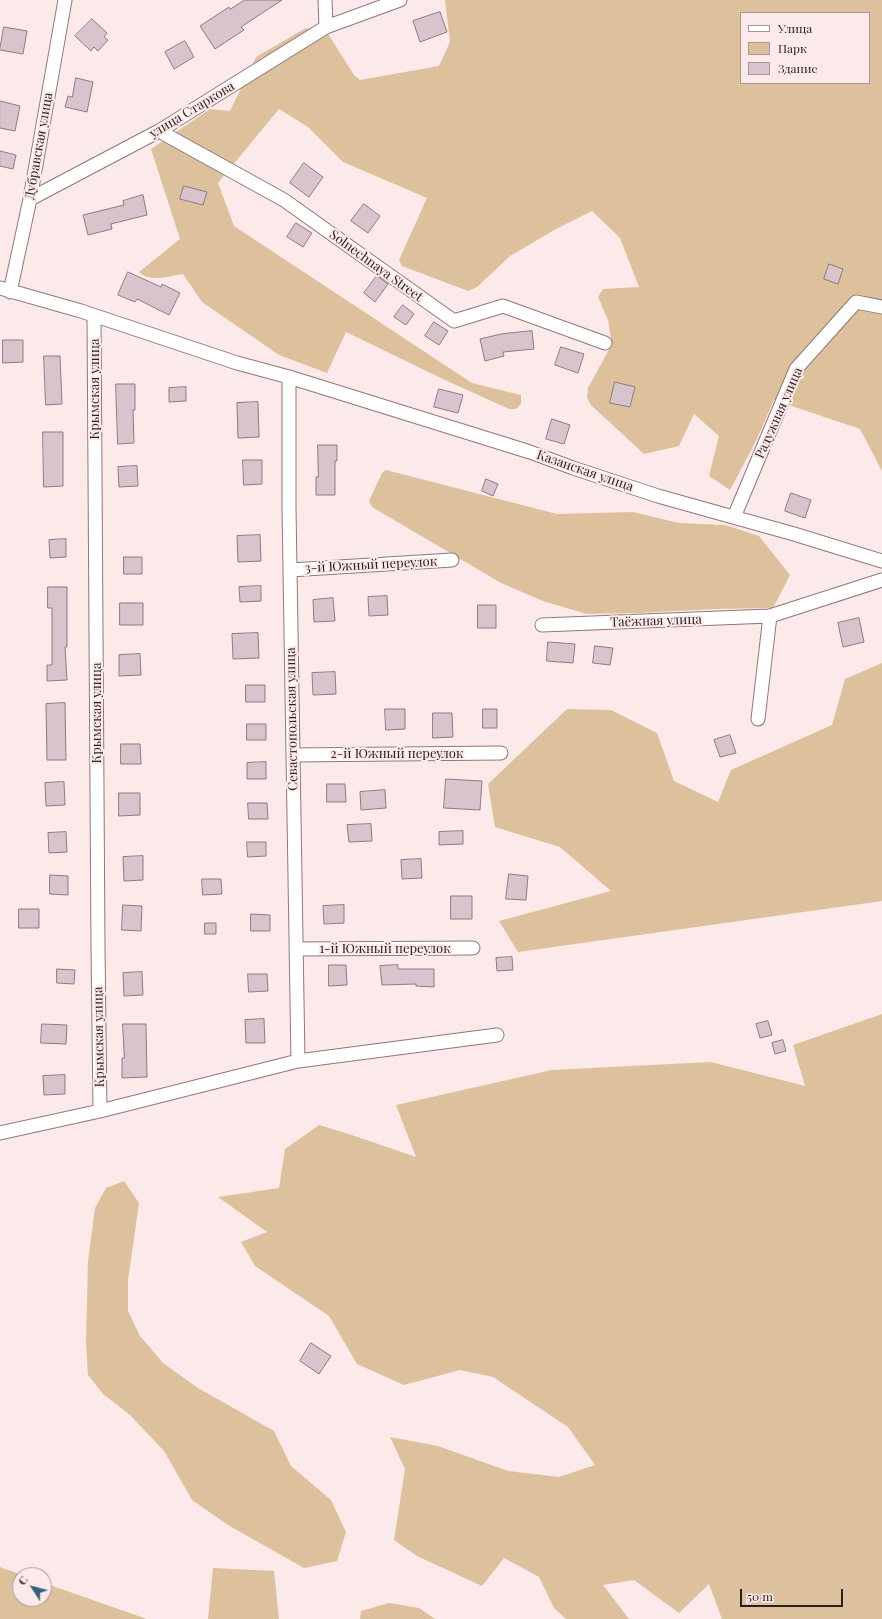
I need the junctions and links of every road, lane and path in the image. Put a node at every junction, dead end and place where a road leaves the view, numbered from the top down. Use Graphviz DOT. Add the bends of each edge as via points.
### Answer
graph roads {
  1 [pos="65,0"];
  2 [pos="325,0"];
  3 [pos="400,0"];
  4 [pos="326,27"];
  5 [pos="160,131"];
  6 [pos="30,199"];
  7 [pos="5,290"];
  8 [pos="882,307"];
  9 [pos="94,316"];
  10 [pos="605,343"];
  11 [pos="289,377"];
  12 [pos="734,517"];
  13 [pos="452,560"];
  14 [pos="882,561"];
  15 [pos="290,570"];
  16 [pos="882,580"];
  17 [pos="770,616"];
  18 [pos="542,626"];
  19 [pos="758,719"];
  20 [pos="501,753"];
  21 [pos="293,755"];
  22 [pos="474,948"];
  23 [pos="296,949"];
  24 [pos="497,1035"];
  25 [pos="298,1061"];
  26 [pos="100,1111"];
  27 [pos="0,1133"];
  1 -- 6 [label="street, Дубравская улица"];
  2 -- 4 [label="street"];
  3 -- 4 [label="street, улица Старкова"];
  4 -- 5 [label="street, улица Старкова"];
  5 -- 6 [label="street, улица Старкова"];
  5 -- 10 [label="street, Solnechnaya Street" via="284,200 454,322 503,306"];
  6 -- 7 [label="street, Дубравская улица"];
  7 -- 9 [label="street, Казанская улица"];
  8 -- 12 [label="street, Радужная улица" via="856,302 796,369"];
  9 -- 11 [label="street, Казанская улица" via="236,363"];
  9 -- 26 [label="street, Крымская улица"];
  11 -- 12 [label="street, Казанская улица" via="530,452 658,496"];
  11 -- 15 [label="street, Севастопольская улица"];
  12 -- 14 [label="street, Казанская улица"];
  13 -- 15 [label="street, 3-й Южный переулок"];
  15 -- 21 [label="street, Севастопольская улица"];
  16 -- 17 [label="street, Таёжная улица"];
  17 -- 18 [label="street, Таёжная улица"];
  17 -- 19 [label="street"];
  20 -- 21 [label="street, 2-й Южный переулок"];
  21 -- 23 [label="street, Севастопольская улица"];
  22 -- 23 [label="street, 1-й Южный переулок"];
  23 -- 25 [label="street, Севастопольская улица"];
  24 -- 25 [label="street"];
  25 -- 26 [label="street"];
  26 -- 27 [label="street"];
}
